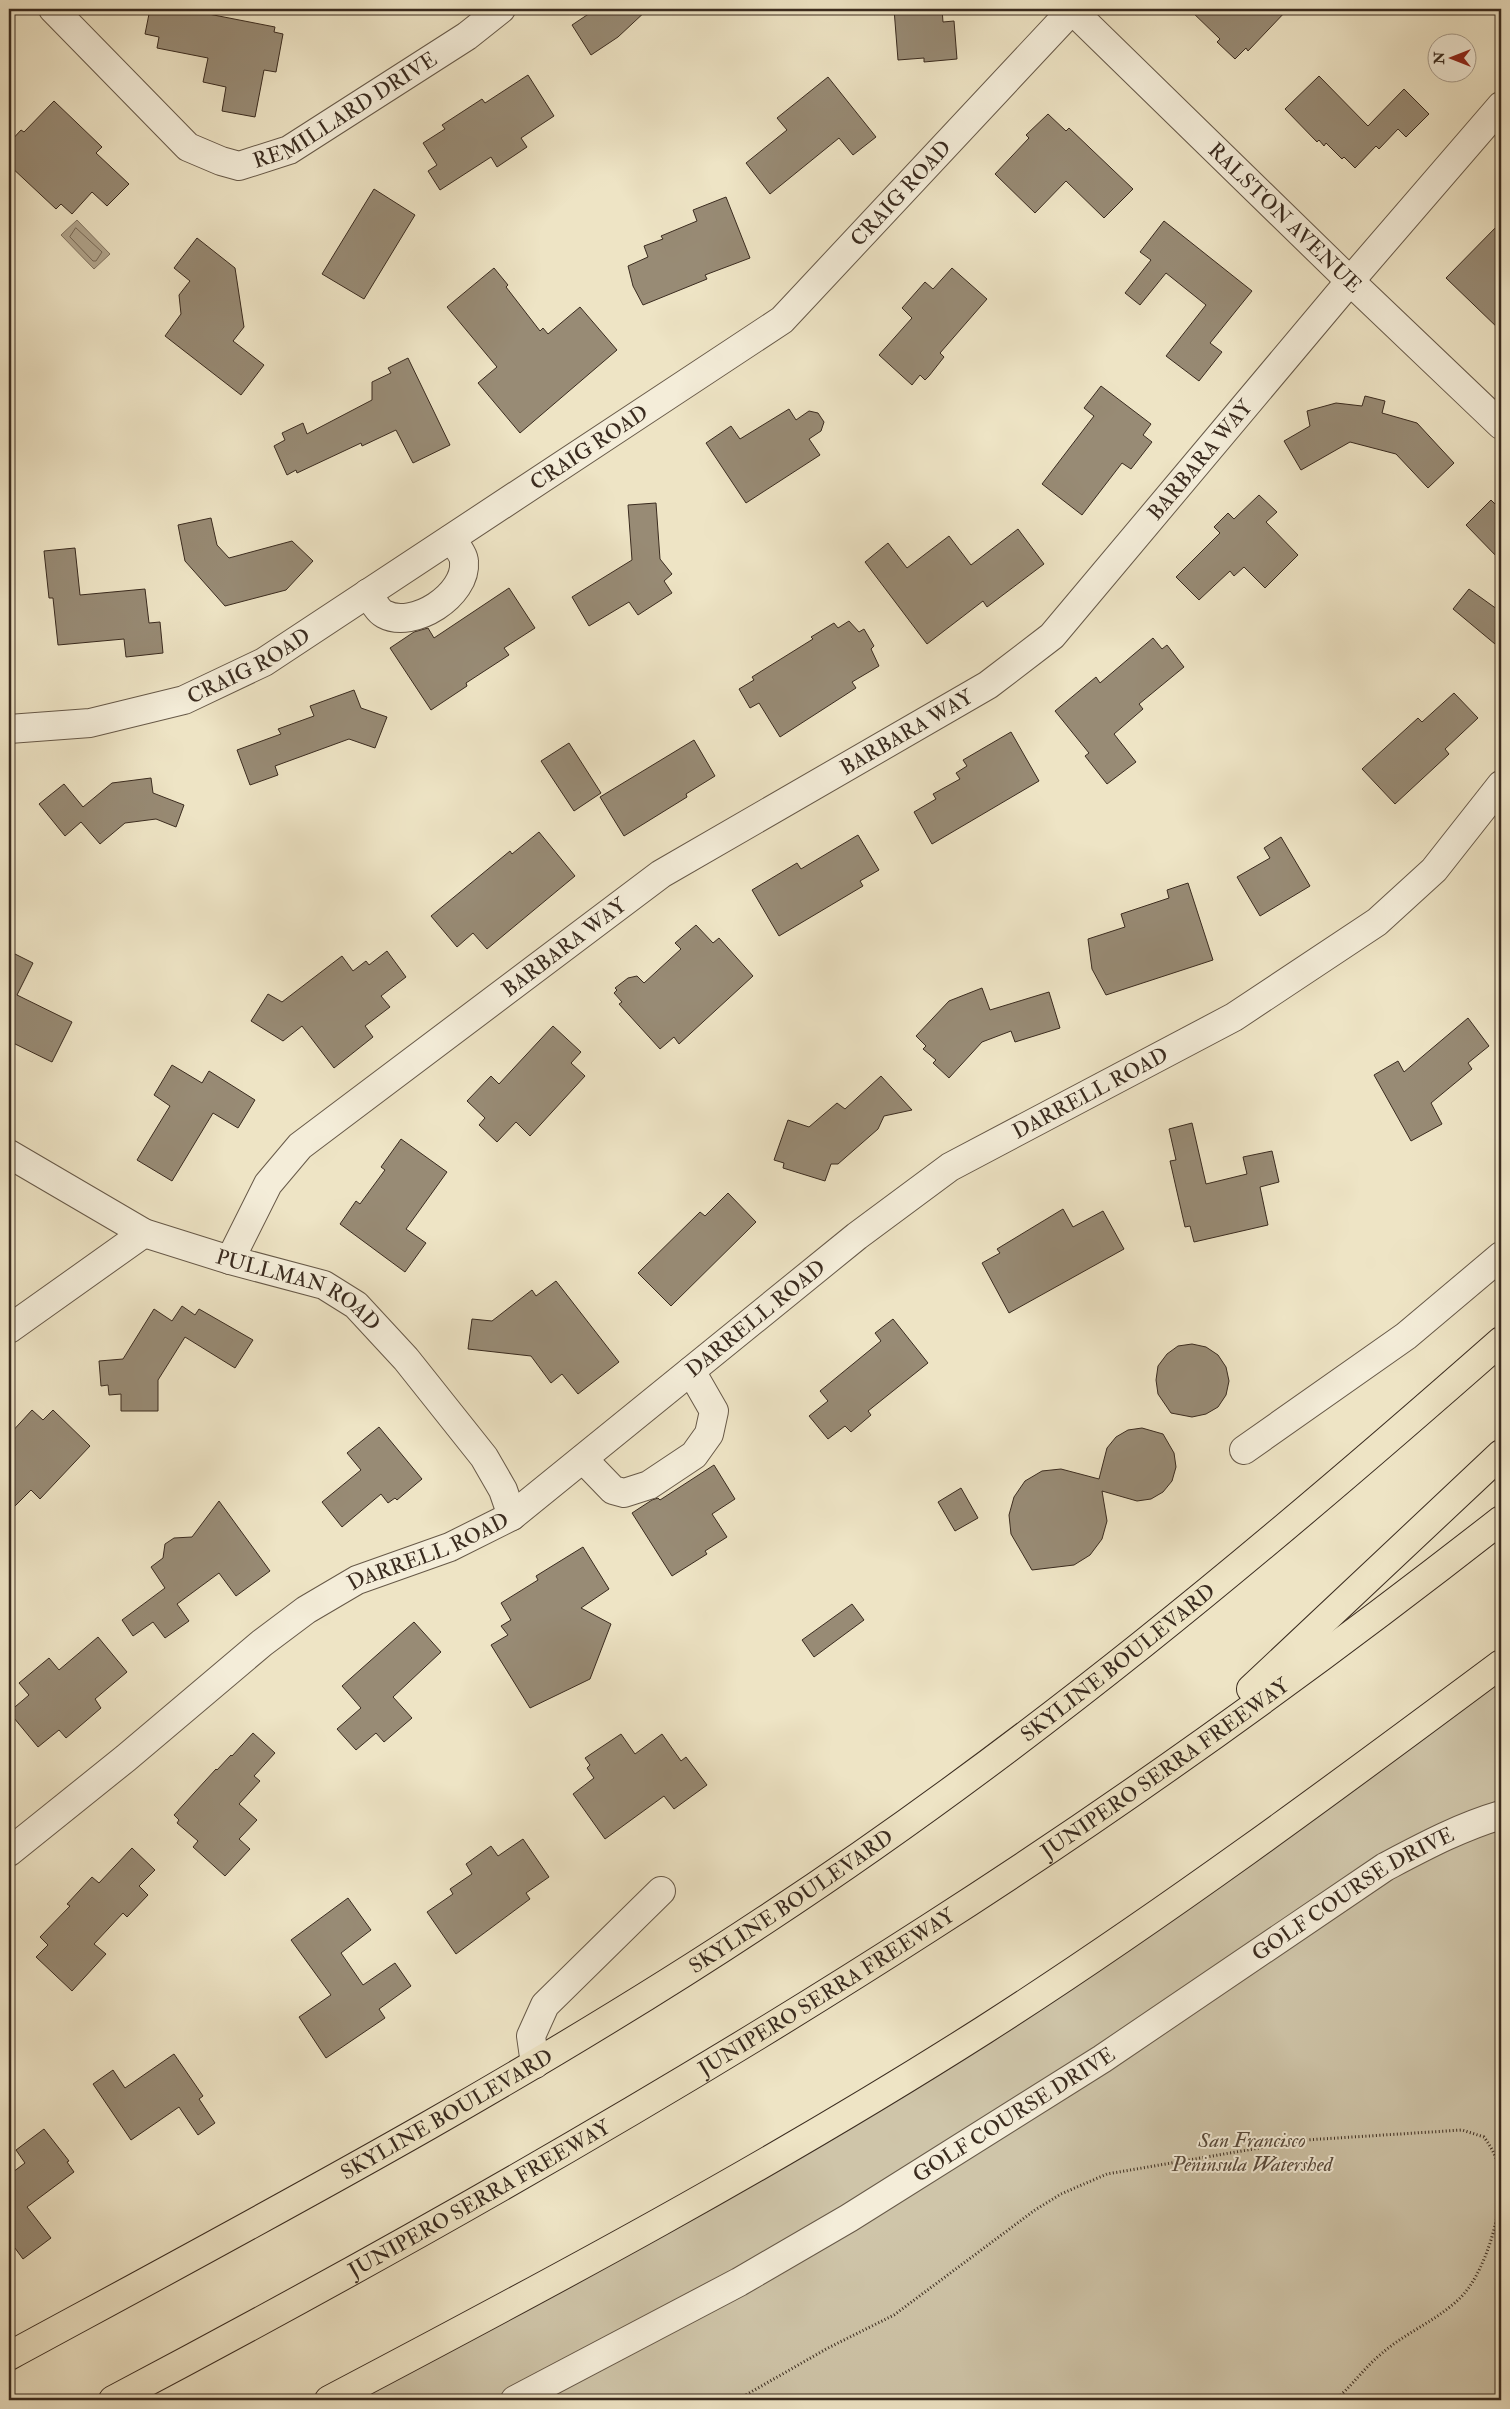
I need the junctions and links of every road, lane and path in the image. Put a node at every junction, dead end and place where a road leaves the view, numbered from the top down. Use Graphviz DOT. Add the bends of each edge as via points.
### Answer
graph roads {
  1 [pos="52,9"];
  2 [pos="501,9"];
  3 [pos="1071,9"];
  4 [pos="1501,106"];
  5 [pos="1350,281"];
  6 [pos="1501,424"];
  7 [pos="451,539"];
  8 [pos="368,594"];
  9 [pos="9,729"];
  10 [pos="1501,785"];
  11 [pos="9,1154"];
  12 [pos="144,1233"];
  13 [pos="1501,1256"];
  14 [pos="230,1260"];
  15 [pos="9,1329"];
  16 [pos="1501,1341"];
  17 [pos="691,1371"];
  18 [pos="1244,1450"];
  19 [pos="1501,1454"];
  20 [pos="583,1459"];
  21 [pos="512,1516"];
  22 [pos="1501,1520"];
  23 [pos="1501,1664"];
  24 [pos="1170,1765"];
  25 [pos="1501,1815"];
  26 [pos="9,1852"];
  27 [pos="661,1891"];
  28 [pos="535,2064"];
  29 [pos="9,2356"];
  30 [pos="113,2400"];
  31 [pos="329,2400"];
  32 [pos="515,2400"];
  33 [pos="737,2400"];
  34 [pos="1335,2400"];
  1 -- 2 [label="street, REMILLARD DRIVE" via="188,147 240,166 290,150 467,36"];
  3 -- 5 [label="street, RALSTON AVENUE"];
  3 -- 7 [label="street, CRAIG ROAD" via="782,320"];
  4 -- 5 [label="street, BARBARA WAY"];
  5 -- 6 [label="street, RALSTON AVENUE"];
  5 -- 14 [label="street, BARBARA WAY" via="1052,636 988,685 660,874 308,1140 268,1184"];
  7 -- 8 [label="street, CRAIG ROAD"];
  7 -- 8 [label="street" via="464,559 464,574 455,590 430,610 412,619 395,619 382,614"];
  8 -- 9 [label="street, CRAIG ROAD" via="264,662 184,700 90,723"];
  10 -- 17 [label="street, DARRELL ROAD" via="1434,870 1377,922 1234,1016 950,1167 857,1236"];
  11 -- 12 [label="street, PULLMAN ROAD"];
  12 -- 14 [label="street, PULLMAN ROAD"];
  12 -- 15 [label="street"];
  13 -- 18 [label="street" via="1406,1336"];
  14 -- 21 [label="street, PULLMAN ROAD" via="324,1285 356,1305 406,1359 484,1457 503,1490"];
  16 -- 28 [label="main road, SKYLINE BOULEVARD" via="1262,1549 993,1761 766,1920"];
  17 -- 20 [label="street, DARRELL ROAD"];
  17 -- 20 [label="street" via="714,1411 709,1434 694,1455 649,1485 624,1493 613,1490"];
  19 -- 24 [label="main road"];
  20 -- 21 [label="street, DARRELL ROAD"];
  21 -- 26 [label="street, DARRELL ROAD" via="450,1547 357,1580 306,1610"];
  22 -- 24 [label="main road, JUNIPERO SERRA FREEWAY"];
  23 -- 31 [label="main road" via="1216,1874 953,2050 690,2207"];
  24 -- 30 [label="main road, JUNIPERO SERRA FREEWAY" via="930,1928 717,2060 418,2235"];
  25 -- 32 [label="street, GOLF COURSE DRIVE" via="1433,1841 1385,1867 1102,2059 849,2218 739,2282"];
  27 -- 28 [label="street" via="545,2005 531,2036"];
  28 -- 29 [label="main road, SKYLINE BOULEVARD" via="358,2167"];
  33 -- 34 [label="path" via="828,2348 894,2316 1035,2210 1061,2194 1107,2174 1306,2140 1462,2130 1484,2137 1496,2155 1500,2173 1499,2196 1489,2246 1470,2288 1441,2313 1380,2355"];
}
